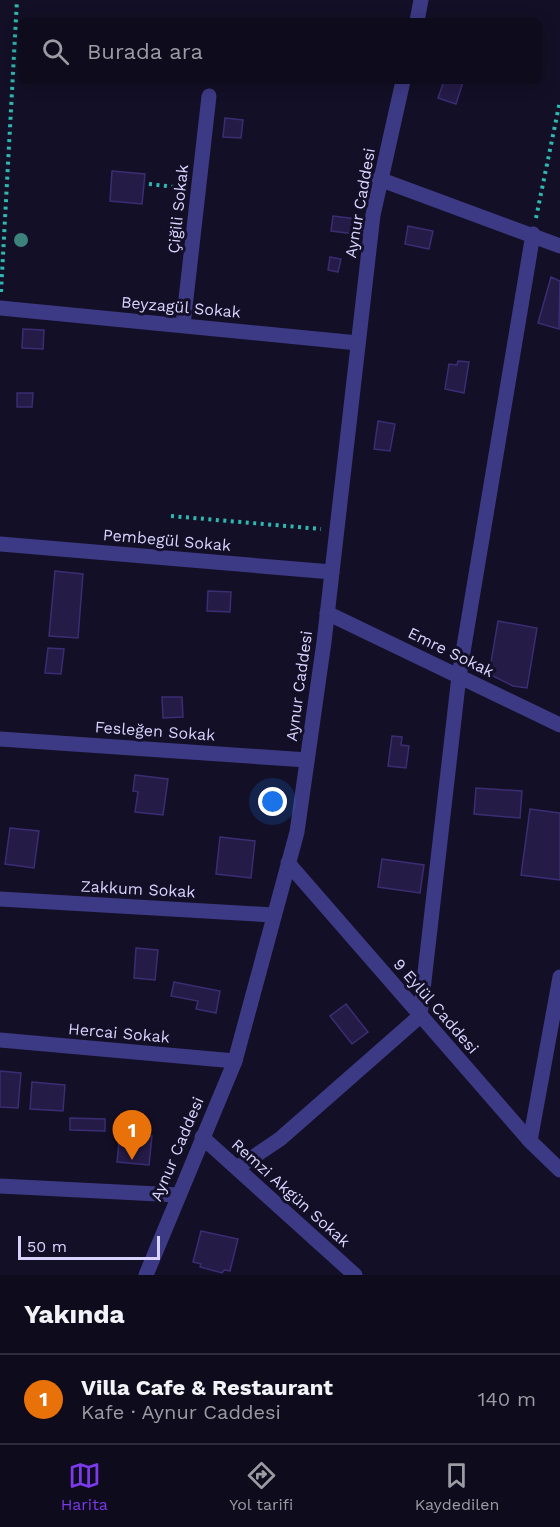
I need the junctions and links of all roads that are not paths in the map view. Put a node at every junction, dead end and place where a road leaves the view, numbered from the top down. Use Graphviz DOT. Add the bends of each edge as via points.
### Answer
graph roads {
  1 [pos="421,0"];
  2 [pos="418,18"];
  3 [pos="402,84"];
  4 [pos="209,96"];
  5 [pos="380,180"];
  6 [pos="532,234"];
  7 [pos="560,246"];
  8 [pos="0,308"];
  9 [pos="183,325"];
  10 [pos="358,343"];
  11 [pos="0,544"];
  12 [pos="332,572"];
  13 [pos="327,613"];
  14 [pos="459,676"];
  15 [pos="560,724"];
  16 [pos="0,739"];
  17 [pos="307,760"];
  18 [pos="288,863"];
  19 [pos="0,899"];
  20 [pos="273,915"];
  21 [pos="560,977"];
  22 [pos="420,1016"];
  23 [pos="0,1040"];
  24 [pos="235,1061"];
  25 [pos="202,1137"];
  26 [pos="530,1141"];
  27 [pos="237,1168"];
  28 [pos="560,1170"];
  29 [pos="0,1186"];
  30 [pos="178,1195"];
  31 [pos="146,1275"];
  32 [pos="355,1275"];
  1 -- 2 [label="street"];
  3 -- 5 [label="street, Aynur Caddesi"];
  4 -- 9 [label="street, Çiğili Sokak"];
  5 -- 6 [label="street"];
  5 -- 10 [label="street, Aynur Caddesi"];
  6 -- 7 [label="street"];
  6 -- 14 [label="street"];
  8 -- 9 [label="street, Beyzagül Sokak"];
  9 -- 10 [label="street, Beyzagül Sokak"];
  10 -- 12 [label="street, Aynur Caddesi"];
  11 -- 12 [label="street, Pembegül Sokak"];
  12 -- 13 [label="street, Aynur Caddesi"];
  13 -- 14 [label="street, Emre Sokak"];
  13 -- 17 [label="street, Aynur Caddesi"];
  14 -- 15 [label="street, Emre Sokak"];
  14 -- 22 [label="street"];
  16 -- 17 [label="street, Fesleğen Sokak"];
  17 -- 18 [label="street, Aynur Caddesi" via="297,832"];
  18 -- 20 [label="street, Aynur Caddesi"];
  18 -- 22 [label="street, 9 Eylül Caddesi"];
  19 -- 20 [label="street, Zakkum Sokak"];
  20 -- 24 [label="street, Aynur Caddesi"];
  21 -- 26 [label="street"];
  22 -- 26 [label="street, 9 Eylül Caddesi"];
  22 -- 27 [label="street" via="280,1138"];
  23 -- 24 [label="street, Hercai Sokak"];
  24 -- 25 [label="street, Aynur Caddesi"];
  25 -- 27 [label="street, Remzi Akgün Sokak"];
  25 -- 30 [label="street, Aynur Caddesi"];
  26 -- 28 [label="street, 9 Eylül Caddesi"];
  27 -- 32 [label="street, Remzi Akgün Sokak"];
  29 -- 30 [label="street"];
  30 -- 31 [label="street, Aynur Caddesi"];
}
